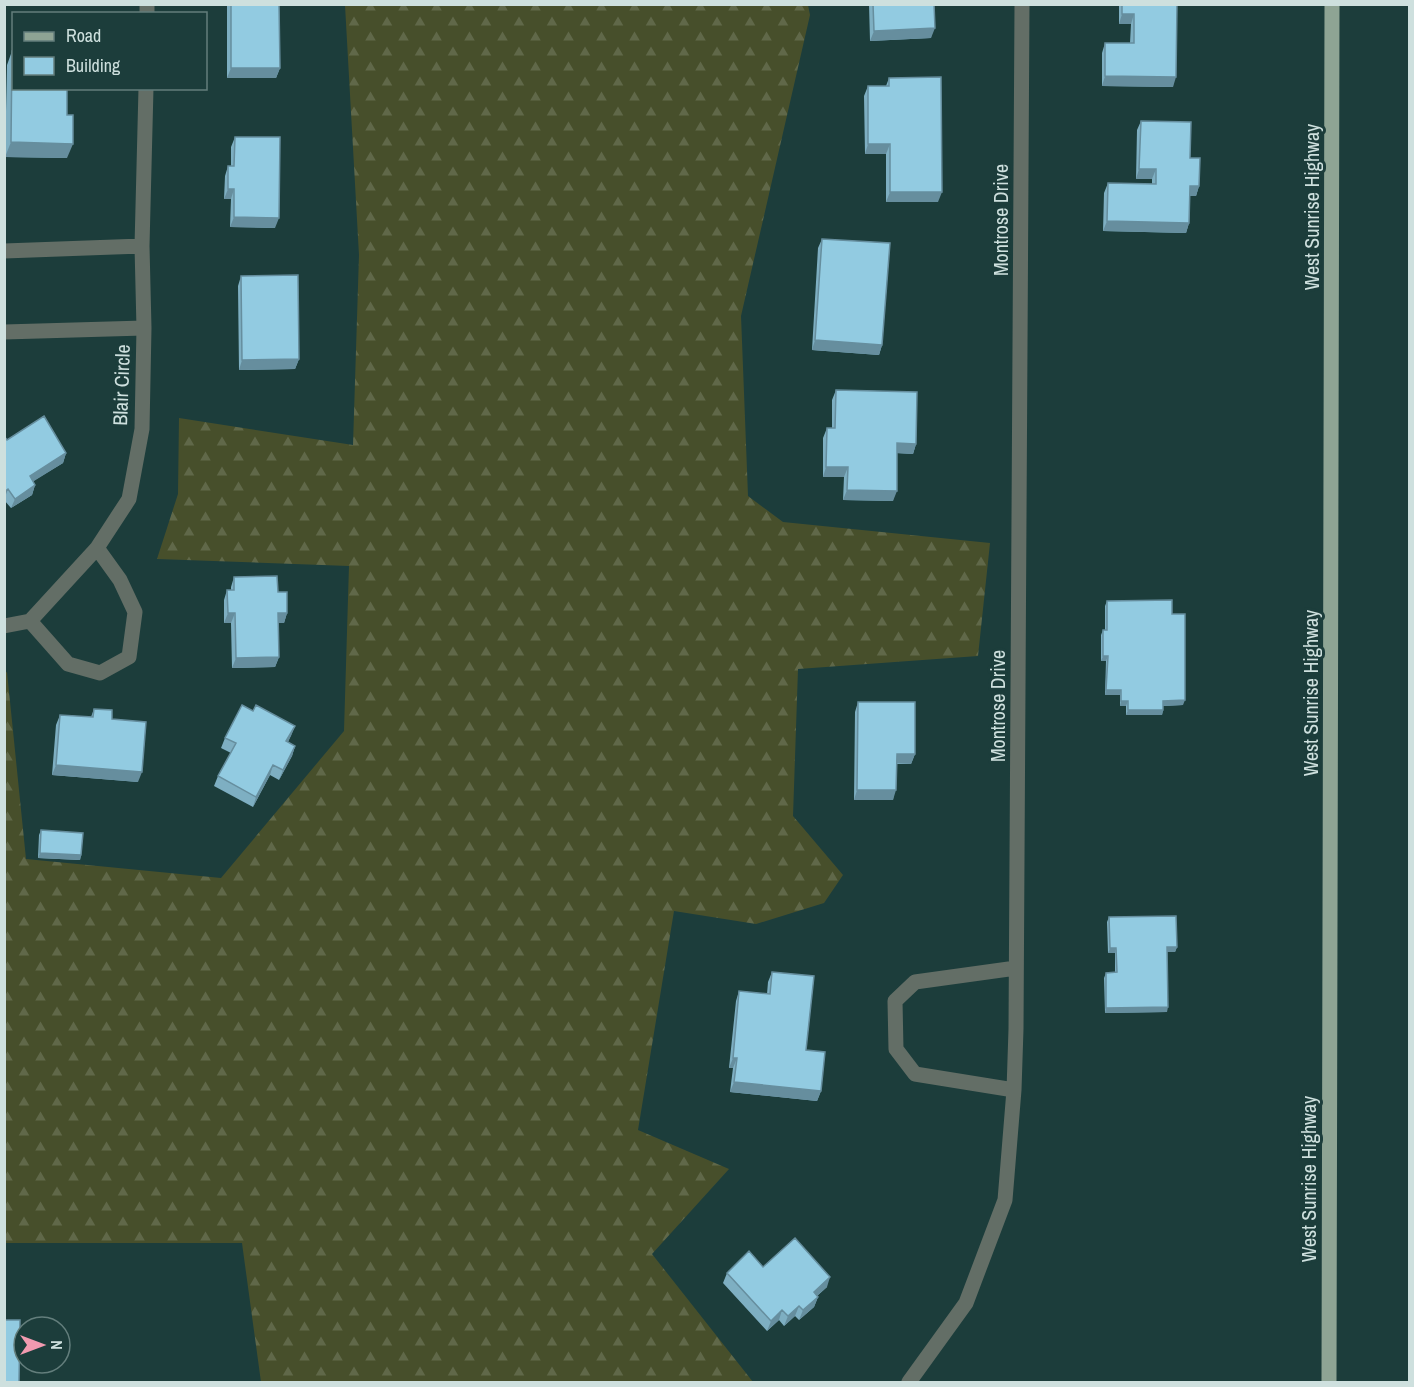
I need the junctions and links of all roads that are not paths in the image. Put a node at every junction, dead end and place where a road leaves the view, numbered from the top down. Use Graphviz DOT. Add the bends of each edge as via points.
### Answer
graph roads {
  1 [pos="1022,4"];
  2 [pos="1332,4"];
  3 [pos="146,90"];
  4 [pos="142,246"];
  5 [pos="4,251"];
  6 [pos="144,328"];
  7 [pos="4,332"];
  8 [pos="97,548"];
  9 [pos="30,621"];
  10 [pos="4,626"];
  11 [pos="1016,968"];
  12 [pos="1014,1090"];
  13 [pos="909,1383"];
  14 [pos="1329,1383"];
  1 -- 11 [label="street, Montrose Drive"];
  2 -- 14 [label="main road, West Sunrise Highway"];
  3 -- 4 [label="street, Blair Circle"];
  4 -- 5 [label="street"];
  4 -- 6 [label="street, Blair Circle"];
  6 -- 7 [label="street"];
  6 -- 8 [label="street, Blair Circle" via="142,429 129,500"];
  8 -- 9 [label="street, Blair Circle"];
  8 -- 9 [label="street" via="120,580 135,612 129,657 100,673 68,664"];
  9 -- 10 [label="street"];
  11 -- 12 [label="street, Montrose Drive"];
  11 -- 12 [label="street" via="915,982 895,1001 896,1049 915,1074"];
  12 -- 13 [label="street, Montrose Drive" via="1005,1200 966,1303"];
}
